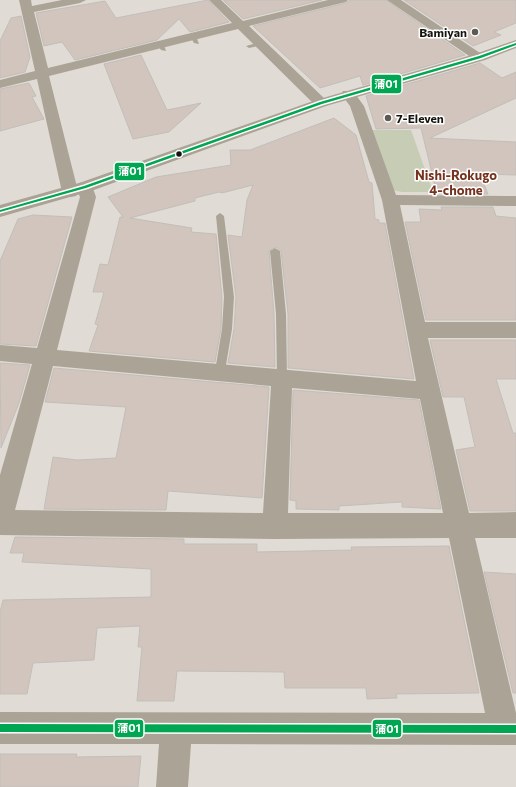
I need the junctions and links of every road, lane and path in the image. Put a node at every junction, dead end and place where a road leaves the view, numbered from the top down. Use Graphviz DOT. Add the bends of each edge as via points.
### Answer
graph roads {
  1 [pos="80,0"];
  2 [pos="215,0"];
  3 [pos="342,0"];
  4 [pos="393,0"];
  5 [pos="26,5"];
  6 [pos="240,25"];
  7 [pos="516,44"];
  8 [pos="480,57"];
  9 [pos="44,75"];
  10 [pos="0,84"];
  11 [pos="348,94"];
  12 [pos="321,103"];
  13 [pos="77,190"];
  14 [pos="390,200"];
  15 [pos="516,201"];
  16 [pos="0,211"];
  17 [pos="220,216"];
  18 [pos="275,251"];
  19 [pos="417,330"];
  20 [pos="516,330"];
  21 [pos="0,353"];
  22 [pos="45,355"];
  23 [pos="220,371"];
  24 [pos="282,378"];
  25 [pos="429,391"];
  26 [pos="0,520"];
  27 [pos="459,525"];
  28 [pos="516,525"];
  29 [pos="275,526"];
  30 [pos="0,728"];
  31 [pos="176,729"];
  32 [pos="510,729"];
  33 [pos="172,787"];
  1 -- 5 [label="street"];
  2 -- 6 [label="street"];
  3 -- 6 [label="street"];
  4 -- 8 [label="street"];
  5 -- 9 [label="street"];
  6 -- 9 [label="street" via="195,40"];
  6 -- 12 [label="street" via="254,45"];
  7 -- 8 [label="street"];
  8 -- 11 [label="street"];
  9 -- 10 [label="street"];
  9 -- 13 [label="street"];
  11 -- 12 [label="street"];
  11 -- 14 [label="street" via="357,106"];
  12 -- 13 [label="street"];
  13 -- 16 [label="street"];
  13 -- 22 [label="street" via="88,197"];
  14 -- 15 [label="street"];
  14 -- 19 [label="street"];
  17 -- 23 [label="lane" via="229,297"];
  18 -- 24 [label="lane" via="284,343"];
  19 -- 20 [label="street"];
  19 -- 25 [label="street"];
  21 -- 22 [label="street"];
  22 -- 23 [label="street"];
  22 -- 26 [label="street"];
  23 -- 24 [label="street"];
  24 -- 25 [label="street"];
  24 -- 29 [label="street"];
  25 -- 27 [label="street"];
  26 -- 29 [label="street"];
  27 -- 28 [label="street"];
  27 -- 29 [label="street"];
  27 -- 32 [label="street"];
  30 -- 31 [label="street"];
  31 -- 32 [label="street"];
  31 -- 33 [label="street"];
}
